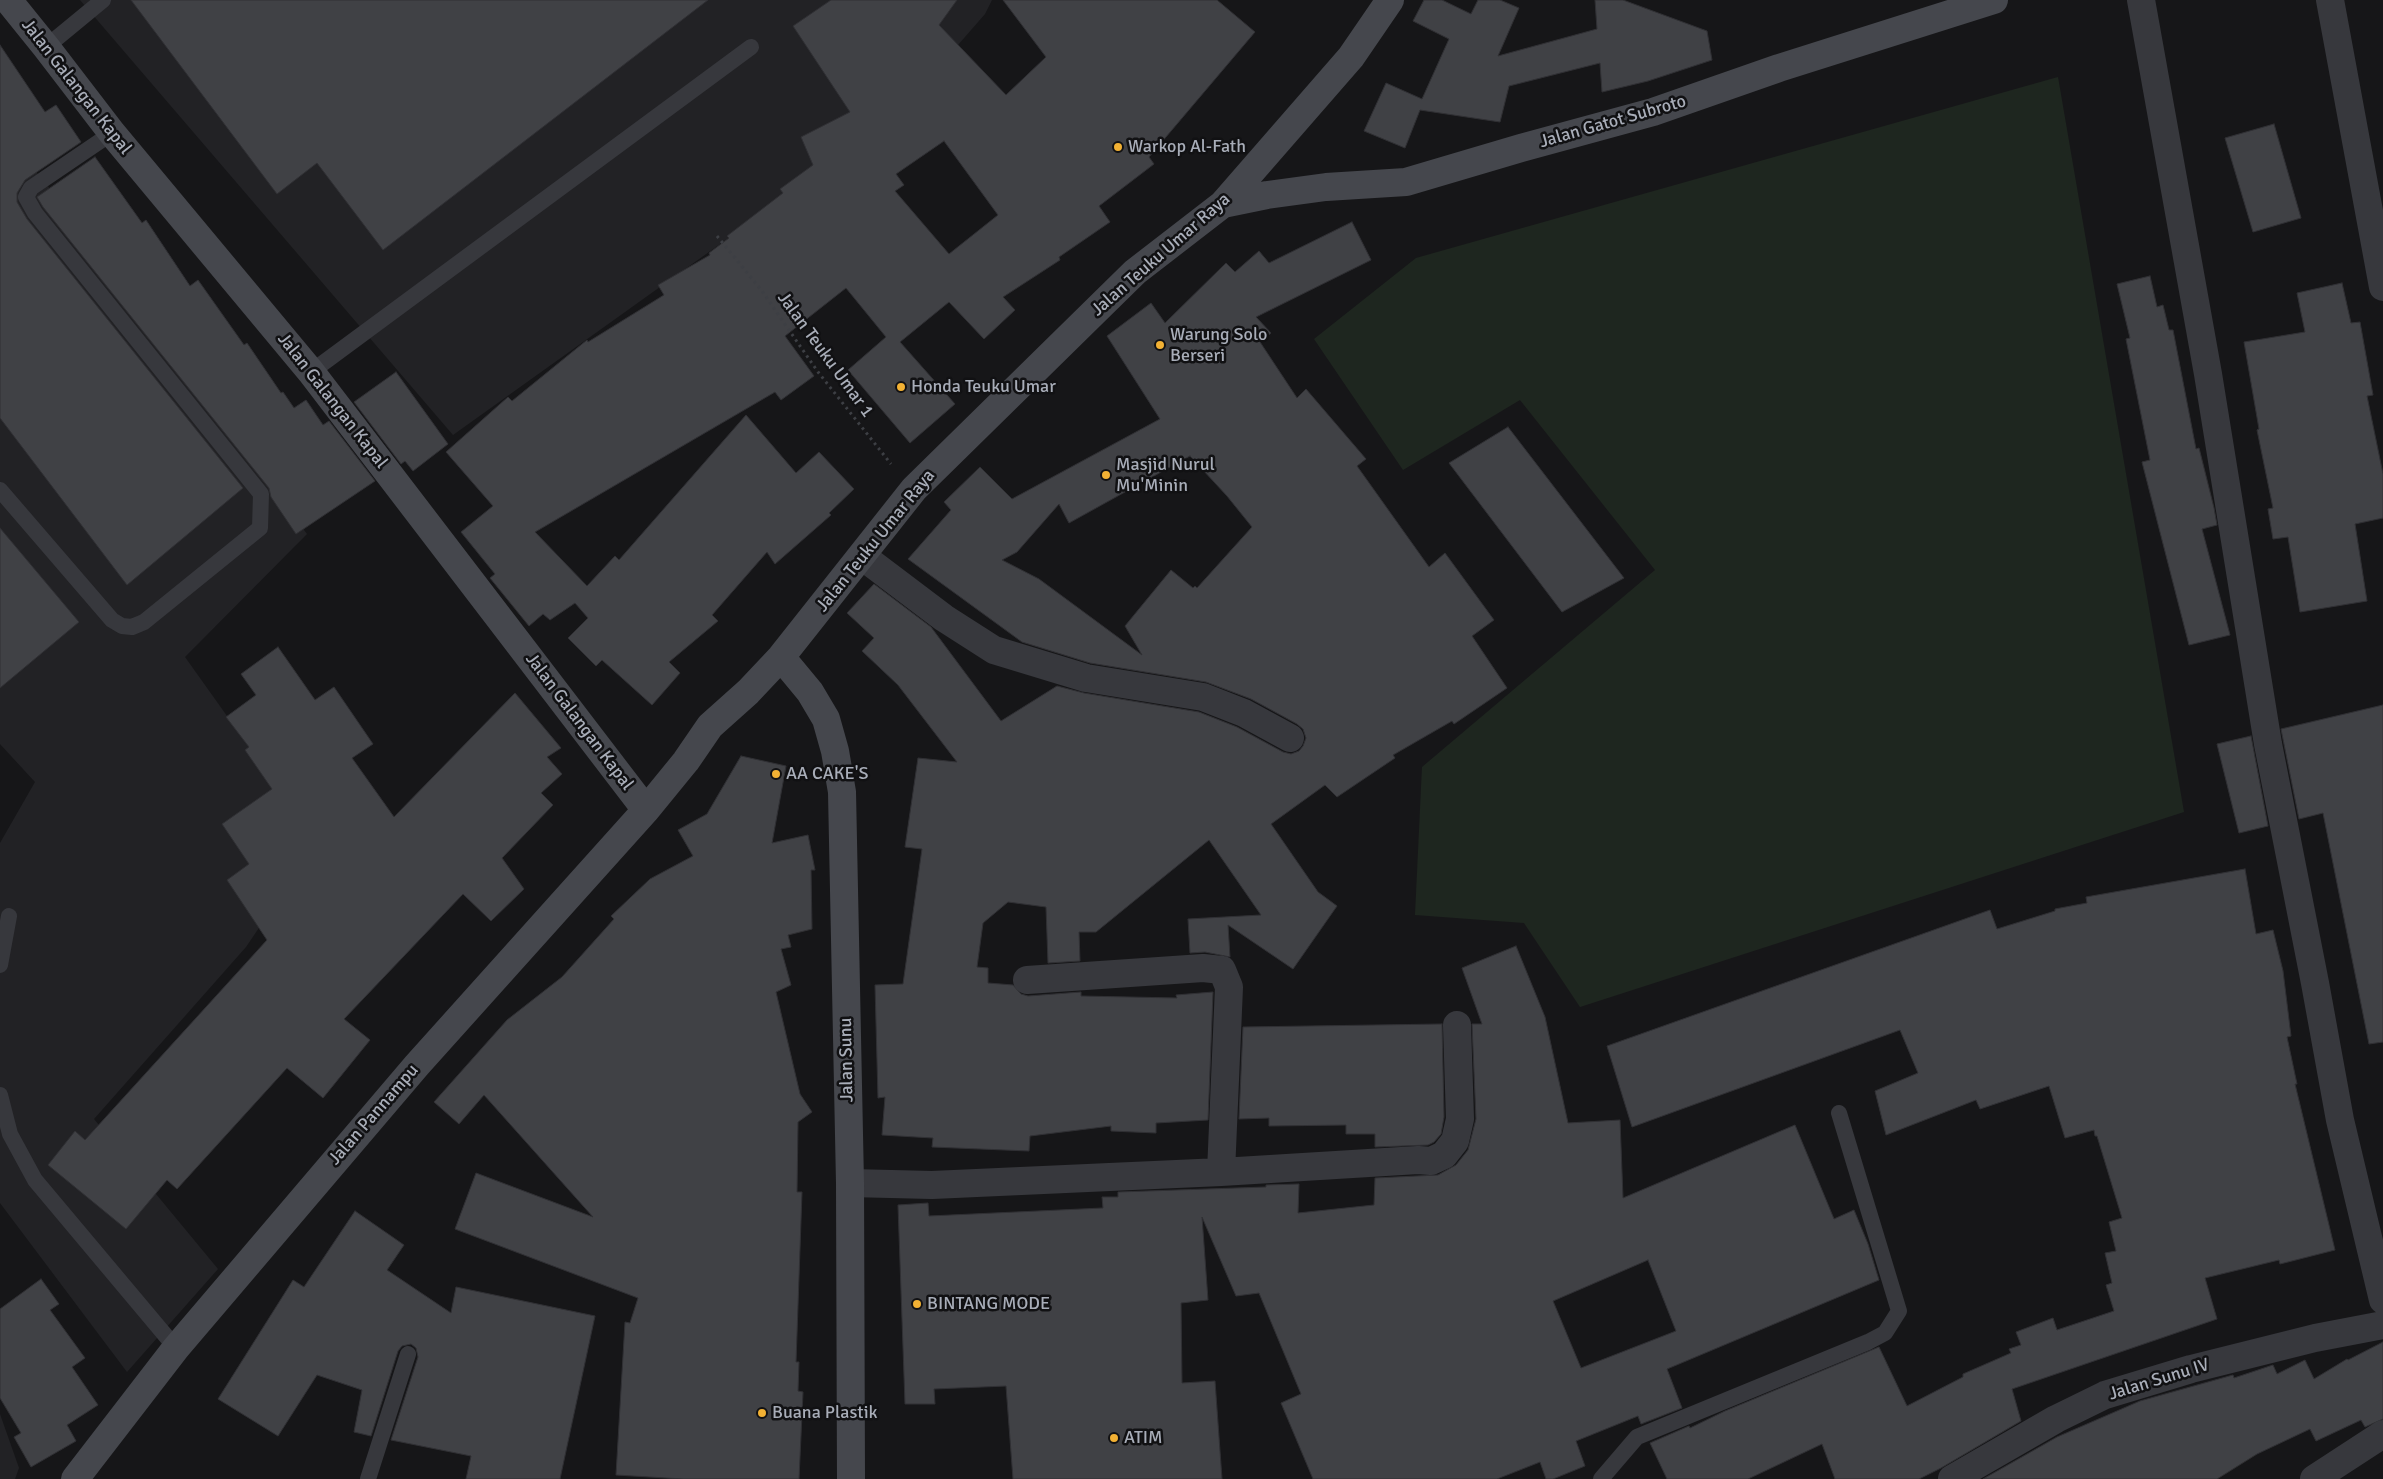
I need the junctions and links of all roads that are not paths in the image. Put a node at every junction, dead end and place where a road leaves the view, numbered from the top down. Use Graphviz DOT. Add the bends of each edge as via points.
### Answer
graph roads {
  1 [pos="8,0"];
  2 [pos="103,0"];
  3 [pos="1390,0"];
  4 [pos="1994,0"];
  5 [pos="2141,0"];
  6 [pos="2330,0"];
  7 [pos="46,47"];
  8 [pos="751,47"];
  9 [pos="112,134"];
  10 [pos="1223,204"];
  11 [pos="2383,287"];
  12 [pos="312,372"];
  13 [pos="0,490"];
  14 [pos="862,556"];
  15 [pos="781,657"];
  16 [pos="1290,738"];
  17 [pos="646,810"];
  18 [pos="9,916"];
  19 [pos="0,965"];
  20 [pos="1027,980"];
  21 [pos="1457,1025"];
  22 [pos="0,1095"];
  23 [pos="1839,1113"];
  24 [pos="1221,1172"];
  25 [pos="850,1183"];
  26 [pos="2383,1300"];
  27 [pos="2383,1325"];
  28 [pos="176,1348"];
  29 [pos="408,1354"];
  30 [pos="2383,1434"];
  31 [pos="75,1479"];
  32 [pos="368,1479"];
  33 [pos="852,1479"];
  34 [pos="1601,1479"];
  35 [pos="1952,1479"];
  36 [pos="2314,1479"];
  1 -- 7 [label="main road, Jalan Galangan Kapal"];
  2 -- 7 [label="lane"];
  3 -- 10 [label="main road, Jalan Teuku Umar Raya" via="1351,57"];
  4 -- 10 [label="main road, Jalan Gatot Subroto" via="1653,112 1406,182 1326,187"];
  5 -- 26 [label="street" via="2208,374 2268,744 2340,1120"];
  6 -- 11 [label="street"];
  7 -- 9 [label="main road, Jalan Galangan Kapal"];
  8 -- 12 [label="lane"];
  9 -- 12 [label="main road, Jalan Galangan Kapal"];
  9 -- 13 [label="lane" via="31,188 26,197 35,213 261,494 260,528 144,622 132,627 122,626 112,620"];
  10 -- 14 [label="main road, Jalan Teuku Umar Raya" via="1135,272 914,489"];
  12 -- 17 [label="main road, Jalan Galangan Kapal"];
  14 -- 15 [label="main road, Jalan Teuku Umar Raya"];
  14 -- 16 [label="street" via="944,618 994,650 1086,678 1203,697"];
  15 -- 17 [label="main road, Jalan Pannampu" via="748,692 716,736 686,761"];
  15 -- 25 [label="main road, Jalan Sunu" via="810,692 826,719 842,792"];
  17 -- 28 [label="main road, Jalan Pannampu" via="417,1065"];
  18 -- 19 [label="lane"];
  20 -- 24 [label="street" via="1210,968 1222,970 1230,987"];
  21 -- 24 [label="street" via="1460,1119 1455,1141 1444,1155 1431,1161"];
  22 -- 28 [label="lane" via="10,1134 35,1180"];
  23 -- 34 [label="lane" via="1899,1310 1885,1333 1637,1437"];
  24 -- 25 [label="street" via="932,1185"];
  25 -- 33 [label="main road, Jalan Sunu"];
  27 -- 35 [label="street, Jalan Sunu IV" via="2315,1338 2191,1369 2105,1395 2056,1419"];
  28 -- 31 [label="main road, Jalan Pannampu"];
  29 -- 32 [label="lane"];
  30 -- 36 [label="street"];
}
